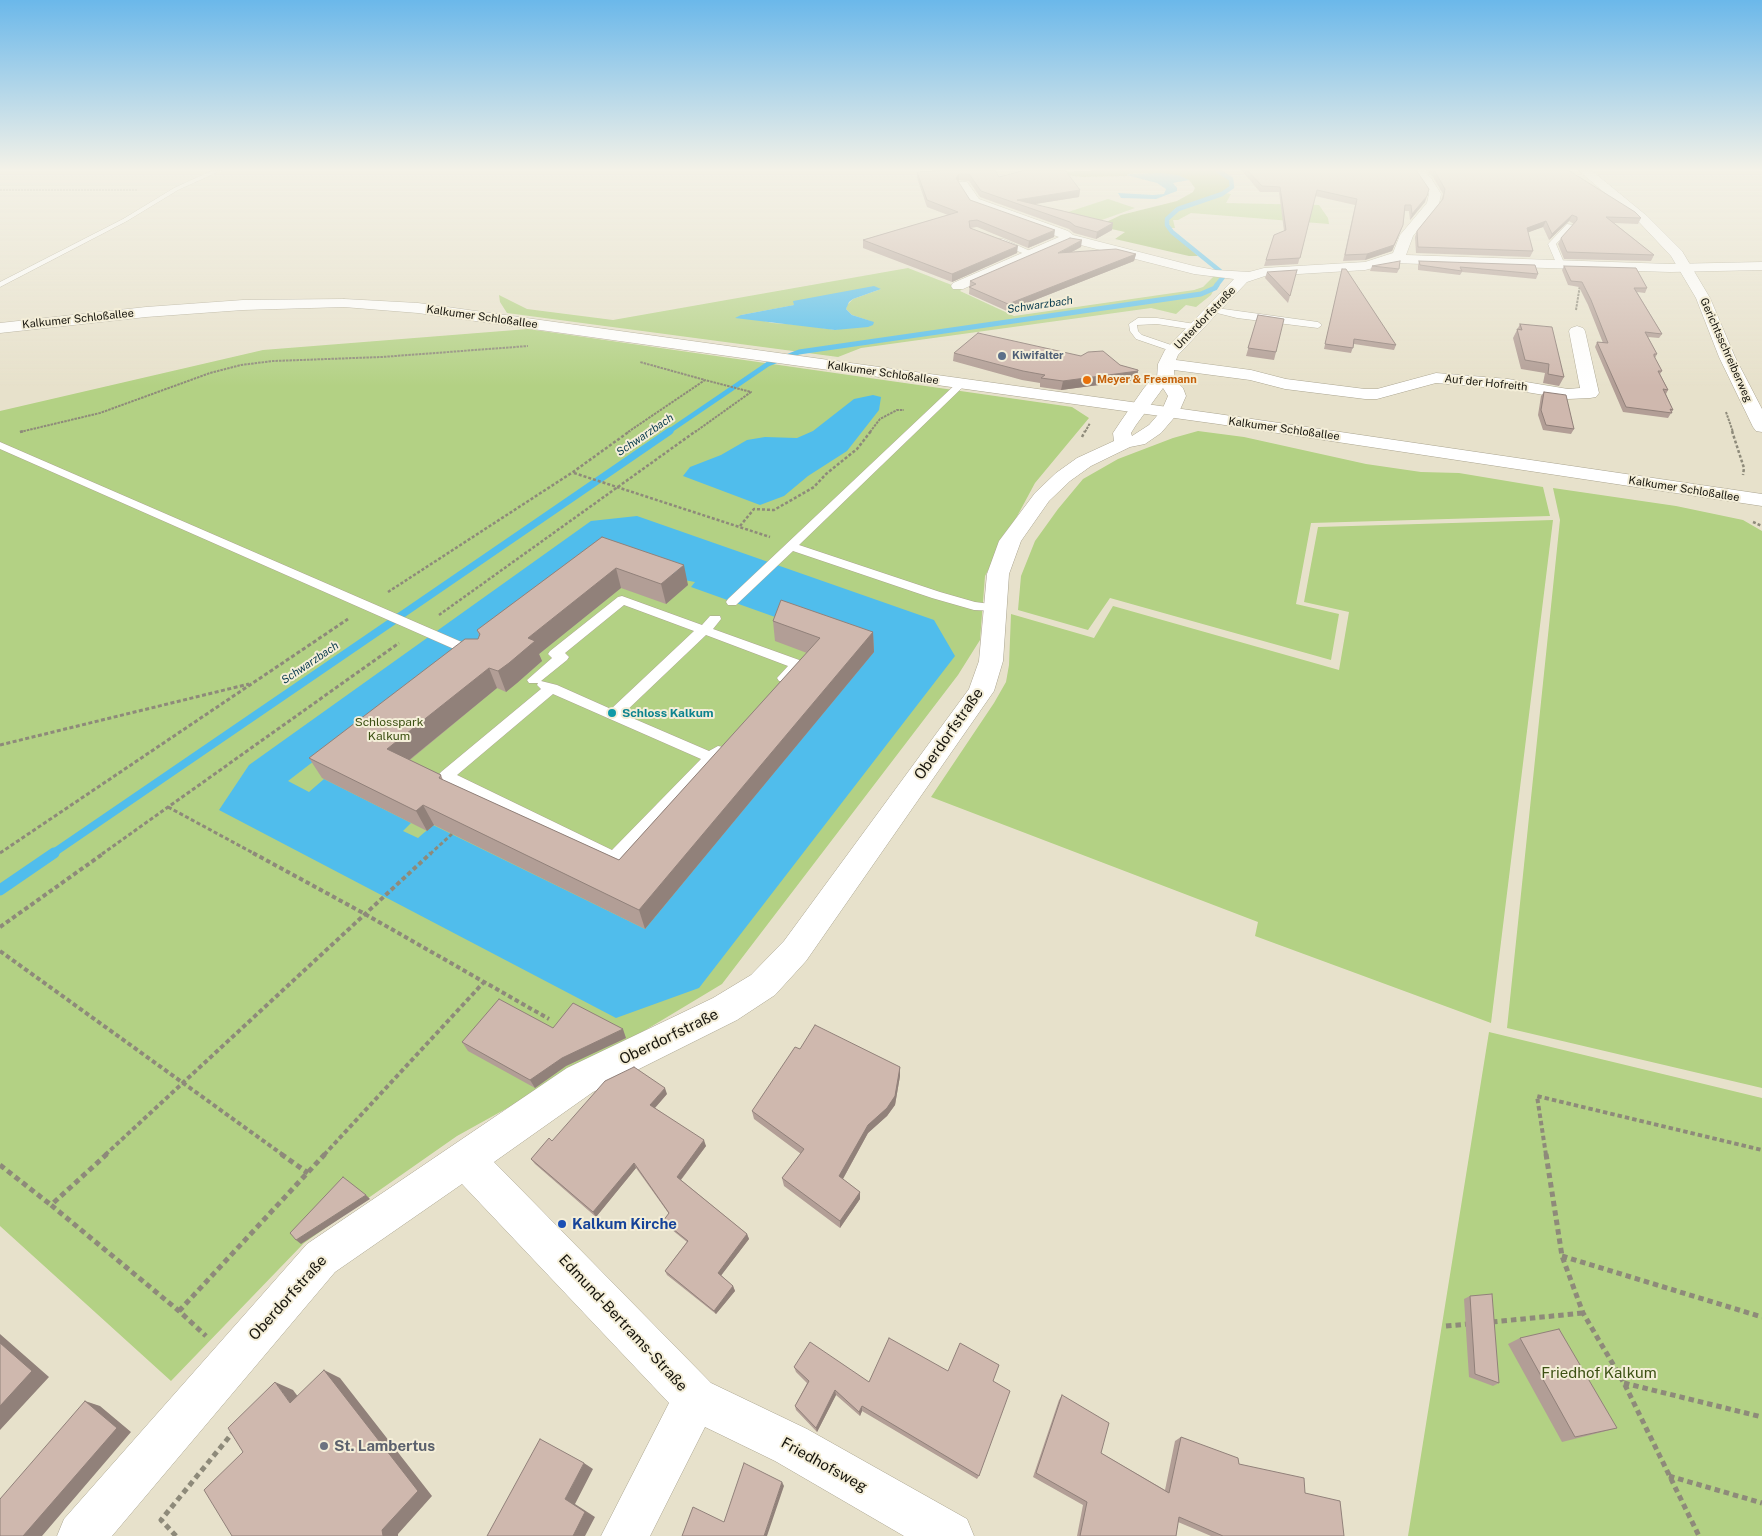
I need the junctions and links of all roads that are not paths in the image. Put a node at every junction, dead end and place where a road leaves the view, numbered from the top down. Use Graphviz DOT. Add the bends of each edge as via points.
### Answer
graph roads {
  1 [pos="83,242"];
  2 [pos="1001,242"];
  3 [pos="1060,242"];
  4 [pos="1084,242"];
  5 [pos="1404,242"];
  6 [pos="1554,242"];
  7 [pos="1665,242"];
  8 [pos="1033,254"];
  9 [pos="1392,259"];
  10 [pos="1561,265"];
  11 [pos="1762,266"];
  12 [pos="1686,268"];
  13 [pos="1248,276"];
  14 [pos="0,285"];
  15 [pos="958,286"];
  16 [pos="1212,309"];
  17 [pos="1318,325"];
  18 [pos="1195,327"];
  19 [pos="0,328"];
  20 [pos="1577,331"];
  21 [pos="1174,349"];
  22 [pos="1166,373"];
  23 [pos="962,384"];
  24 [pos="1139,408"];
  25 [pos="1170,412"];
  26 [pos="1762,427"];
  27 [pos="1124,442"];
  28 [pos="0,445"];
  29 [pos="1762,500"];
  30 [pos="792,546"];
  31 [pos="732,602"];
  32 [pos="994,608"];
  33 [pos="714,619"];
  34 [pos="704,630"];
  35 [pos="479,655"];
  36 [pos="778,686"];
  37 [pos="552,688"];
  38 [pos="613,715"];
  39 [pos="725,743"];
  40 [pos="712,758"];
  41 [pos="464,1159"];
  42 [pos="695,1399"];
  43 [pos="81,1536"];
  44 [pos="625,1536"];
  45 [pos="950,1536"];
  1 -- 14 [label="lane"];
  2 -- 8 [label="lane"];
  3 -- 8 [label="street"];
  4 -- 13 [label="street" via="1220,274"];
  5 -- 9 [label="street" via="1399,256"];
  6 -- 10 [label="lane" via="1552,244"];
  7 -- 12 [label="street, Gerichtsschreiberweg"];
  8 -- 15 [label="street"];
  9 -- 10 [label="street, Unterdorfstraße"];
  9 -- 13 [label="street, Unterdorfstraße" via="1366,266 1264,272"];
  10 -- 12 [label="street, Unterdorfstraße"];
  11 -- 12 [label="street, Unterdorfstraße"];
  12 -- 26 [label="street, Gerichtsschreiberweg"];
  13 -- 16 [label="street, Unterdorfstraße"];
  16 -- 17 [label="lane"];
  16 -- 18 [label="street, Unterdorfstraße"];
  18 -- 21 [label="street, Unterdorfstraße"];
  18 -- 21 [label="lane" via="1157,321 1133,324 1139,337"];
  19 -- 23 [label="street, Kalkumer Schloßallee" via="146,312 243,305 344,303 418,308"];
  20 -- 22 [label="street, Auf der Hofreith" via="1590,394 1436,378 1377,394 1338,394 1285,387 1251,375 1229,377"];
  21 -- 22 [label="street, Unterdorfstraße"];
  22 -- 24 [label="street, Unterdorfstraße"];
  22 -- 25 [label="street" via="1177,396"];
  23 -- 24 [label="street, Kalkumer Schloßallee"];
  23 -- 30 [label="lane"];
  24 -- 25 [label="street, Kalkumer Schloßallee"];
  24 -- 27 [label="street" via="1122,433"];
  25 -- 27 [label="street, Oberdorfstraße" via="1145,437"];
  25 -- 29 [label="street, Kalkumer Schloßallee"];
  27 -- 32 [label="street, Oberdorfstraße" via="1084,462 1042,498 1010,540 998,574"];
  28 -- 35 [label="lane"];
  30 -- 31 [label="lane"];
  30 -- 32 [label="lane" via="936,595"];
  32 -- 41 [label="street, Oberdorfstraße" via="991,661 981,690 795,951 763,985 725,1009 580,1080"];
  33 -- 34 [label="lane"];
  34 -- 36 [label="lane" via="797,664"];
  34 -- 37 [label="lane" via="622,600 555,654 562,657 530,678"];
  34 -- 38 [label="lane"];
  37 -- 38 [label="lane"];
  37 -- 40 [label="lane" via="446,776 614,858"];
  38 -- 40 [label="lane"];
  39 -- 40 [label="lane"];
  41 -- 42 [label="street, Edmund-Bertrams-Straße"];
  41 -- 43 [label="street, Oberdorfstraße" via="321,1258"];
  42 -- 44 [label="street, Edmund-Bertrams-Straße"];
  42 -- 45 [label="street, Friedhofsweg" via="791,1445"];
}
